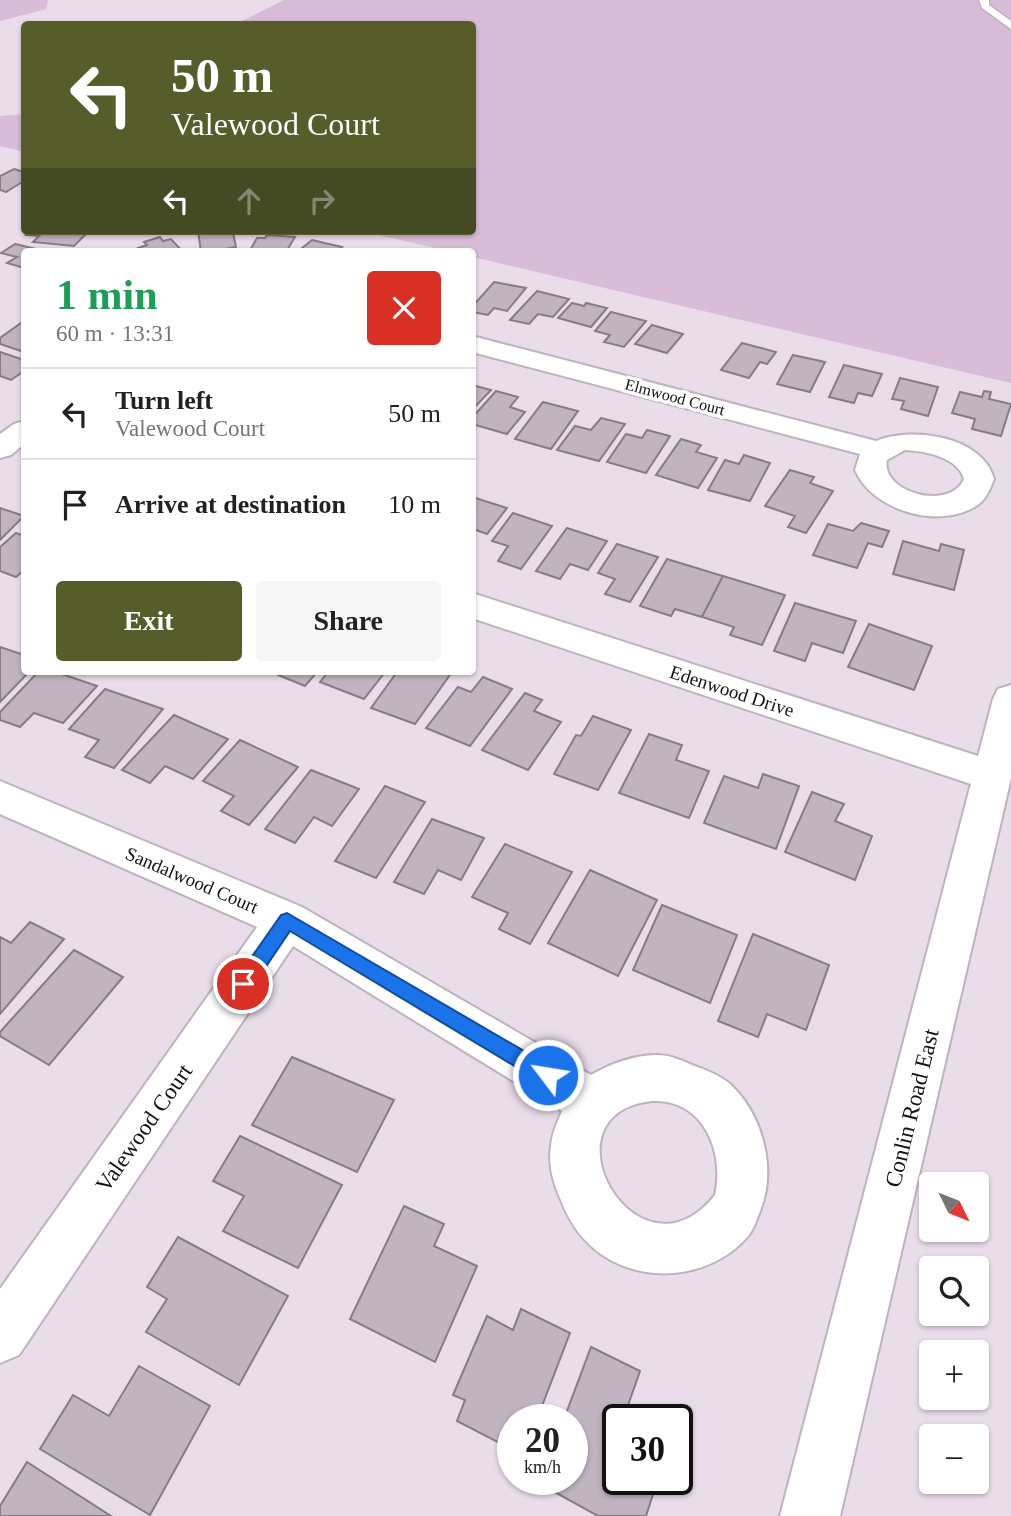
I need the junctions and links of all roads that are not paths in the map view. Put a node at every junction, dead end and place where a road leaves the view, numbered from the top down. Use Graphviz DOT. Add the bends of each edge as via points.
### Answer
graph roads {
  1 [pos="984,0"];
  2 [pos="1011,26"];
  3 [pos="476,345"];
  4 [pos="21,432"];
  5 [pos="0,449"];
  6 [pos="878,450"];
  7 [pos="21,456"];
  8 [pos="476,606"];
  9 [pos="1011,699"];
  10 [pos="992,776"];
  11 [pos="0,797"];
  12 [pos="287,920"];
  13 [pos="595,1104"];
  14 [pos="0,1336"];
  15 [pos="810,1516"];
  1 -- 2 [label="lane" via="985,6"];
  3 -- 6 [label="street, Elmwood Court"];
  4 -- 5 [label="street"];
  5 -- 7 [label="street"];
  8 -- 10 [label="street, Edenwood Drive"];
  9 -- 10 [label="street, Conlin Road East"];
  10 -- 15 [label="street, Conlin Road East"];
  11 -- 12 [label="street, Sandalwood Court"];
  12 -- 13 [label="street, Sandalwood Court"];
  12 -- 14 [label="street, Valewood Court"];
}
